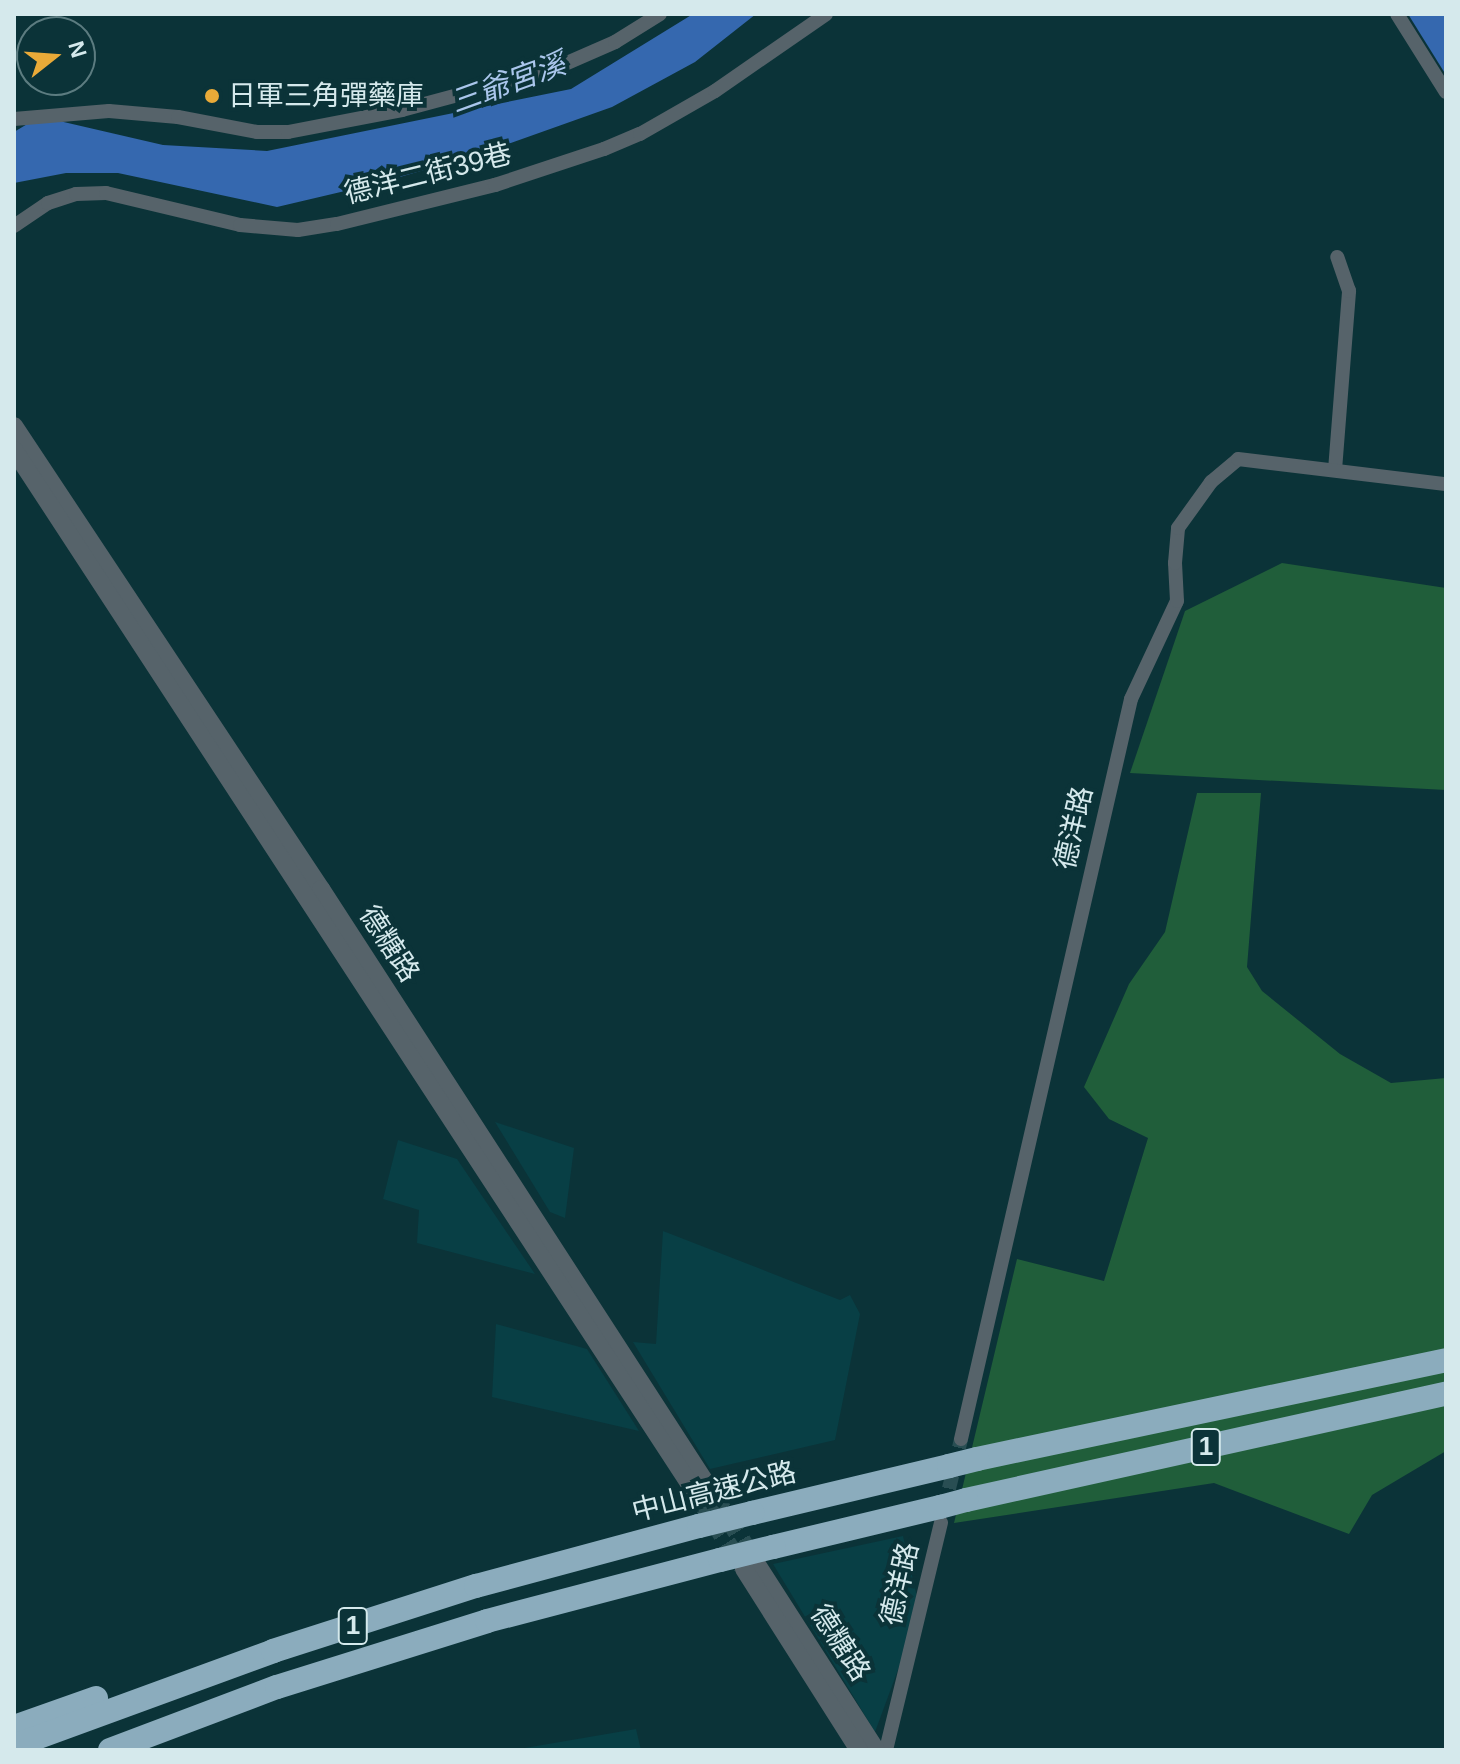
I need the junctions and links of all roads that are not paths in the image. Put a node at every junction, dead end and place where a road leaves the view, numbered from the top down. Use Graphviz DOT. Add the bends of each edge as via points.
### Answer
graph roads {
  1 [pos="660,14"];
  2 [pos="826,14"];
  3 [pos="1397,14"];
  4 [pos="1446,92"];
  5 [pos="14,119"];
  6 [pos="14,226"];
  7 [pos="1337,257"];
  8 [pos="14,426"];
  9 [pos="14,450"];
  10 [pos="1335,470"];
  11 [pos="1446,484"];
  12 [pos="1446,1360"];
  13 [pos="1446,1394"];
  14 [pos="961,1439"];
  15 [pos="940,1515"];
  16 [pos="273,1651"];
  17 [pos="303,1678"];
  18 [pos="14,1727"];
  19 [pos="14,1746"];
  20 [pos="110,1750"];
  21 [pos="144,1750"];
  22 [pos="859,1750"];
  23 [pos="876,1750"];
  24 [pos="886,1750"];
  1 -- 5 [label="street" via="615,42 551,70 402,110 300,130 257,132 109,111"];
  2 -- 6 [label="street, 德洋二街39巷" via="715,91 640,134 495,185 308,229 240,225 106,193 76,194 48,203"];
  3 -- 4 [label="street"];
  7 -- 10 [label="street" via="1349,291"];
  8 -- 9 [label="street, 德糖路" via="329,902 706,1496"];
  10 -- 11 [label="street, 德洋路"];
  10 -- 14 [label="street, 德洋路" via="1238,459 1211,482 1178,528 1177,601 1131,699"];
  12 -- 16 [label="highway, 中山高速公路 / 1, bridge" via="977,1459 699,1526 476,1586"];
  13 -- 15 [label="highway, 1, bridge" via="966,1500"];
  15 -- 17 [label="highway, 1, bridge" via="720,1560 502,1616"];
  15 -- 24 [label="street, 德洋路"];
  16 -- 18 [label="highway" via="245,1646"];
  16 -- 19 [label="highway, 中山高速公路 / 1"];
  17 -- 20 [label="highway, 1"];
  17 -- 21 [label="highway" via="281,1698"];
  22 -- 23 [label="street, 德糖路" via="751,1568"];
}
